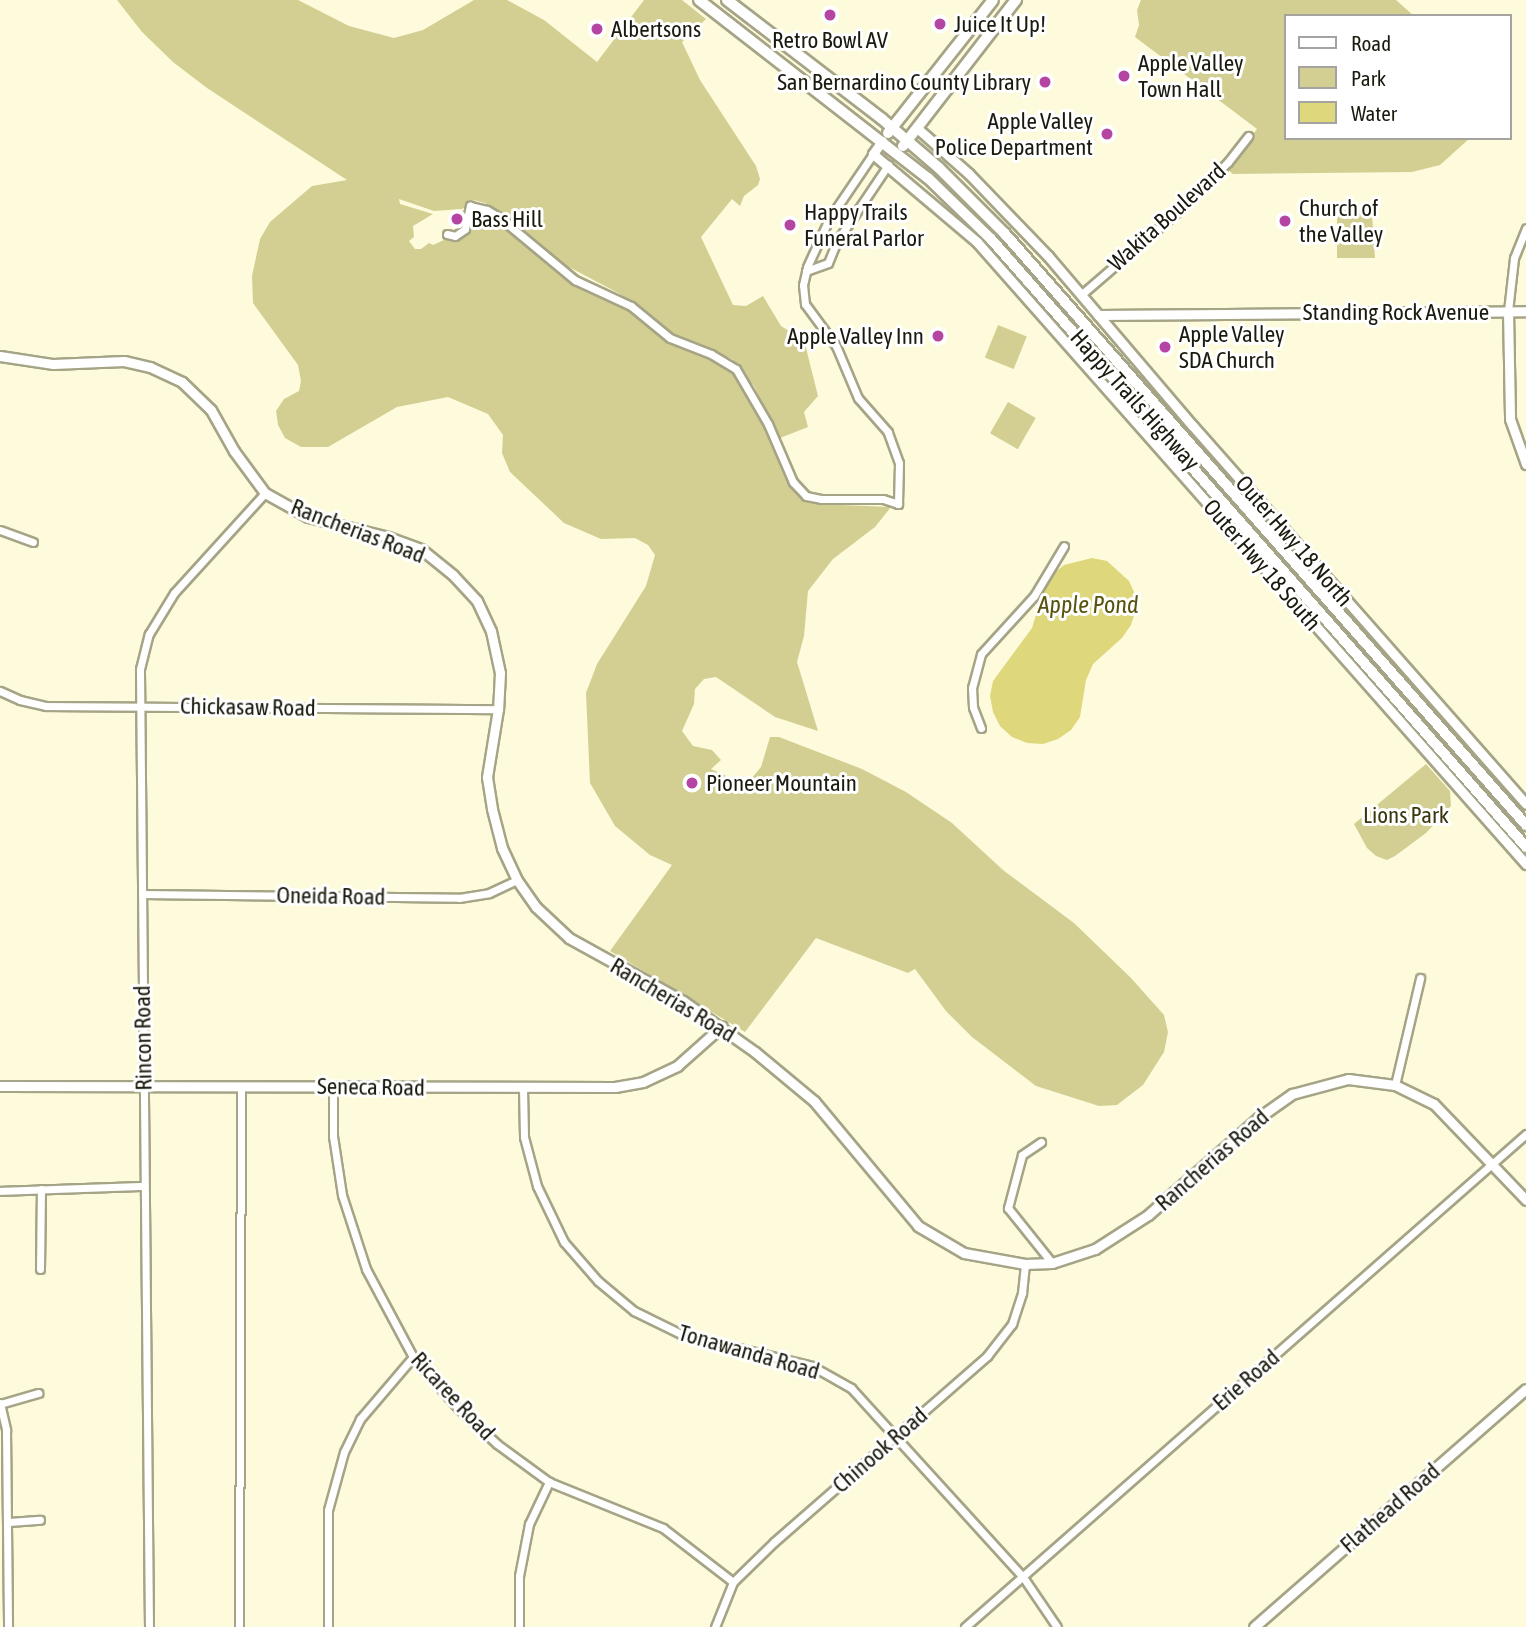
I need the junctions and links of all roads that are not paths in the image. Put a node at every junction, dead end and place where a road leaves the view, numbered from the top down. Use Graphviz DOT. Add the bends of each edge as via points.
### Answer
graph roads {
  1 [pos="699,0"];
  2 [pos="727,0"];
  3 [pos="993,0"];
  4 [pos="1016,0"];
  5 [pos="892,128"];
  6 [pos="917,128"];
  7 [pos="1248,136"];
  8 [pos="882,141"];
  9 [pos="907,141"];
  10 [pos="897,153"];
  11 [pos="873,154"];
  12 [pos="888,165"];
  13 [pos="841,200"];
  14 [pos="857,209"];
  15 [pos="1526,228"];
  16 [pos="447,234"];
  17 [pos="806,271"];
  18 [pos="1082,294"];
  19 [pos="1508,311"];
  20 [pos="1526,311"];
  21 [pos="1098,316"];
  22 [pos="0,356"];
  23 [pos="1526,464"];
  24 [pos="265,493"];
  25 [pos="0,530"];
  26 [pos="33,542"];
  27 [pos="1064,547"];
  28 [pos="0,691"];
  29 [pos="140,705"];
  30 [pos="498,709"];
  31 [pos="981,729"];
  32 [pos="1526,804"];
  33 [pos="1526,825"];
  34 [pos="1526,847"];
  35 [pos="1526,864"];
  36 [pos="517,880"];
  37 [pos="142,894"];
  38 [pos="1420,978"];
  39 [pos="722,1026"];
  40 [pos="143,1085"];
  41 [pos="1395,1085"];
  42 [pos="0,1086"];
  43 [pos="240,1086"];
  44 [pos="332,1086"];
  45 [pos="523,1088"];
  46 [pos="1526,1134"];
  47 [pos="1041,1142"];
  48 [pos="1492,1163"];
  49 [pos="144,1186"];
  50 [pos="41,1189"];
  51 [pos="0,1191"];
  52 [pos="1526,1200"];
  53 [pos="1052,1263"];
  54 [pos="1025,1264"];
  55 [pos="40,1269"];
  56 [pos="414,1357"];
  57 [pos="1526,1389"];
  58 [pos="38,1393"];
  59 [pos="0,1404"];
  60 [pos="897,1437"];
  61 [pos="549,1482"];
  62 [pos="40,1520"];
  63 [pos="9,1522"];
  64 [pos="1023,1577"];
  65 [pos="733,1583"];
  66 [pos="8,1627"];
  67 [pos="149,1627"];
  68 [pos="239,1627"];
  69 [pos="328,1627"];
  70 [pos="519,1627"];
  71 [pos="715,1627"];
  72 [pos="965,1627"];
  73 [pos="1057,1627"];
  74 [pos="1254,1627"];
  1 -- 8 [label="main road, Happy Trails Highway"];
  2 -- 5 [label="main road, Happy Trails Highway"];
  3 -- 5 [label="main road"];
  4 -- 6 [label="main road"];
  5 -- 8 [label="main road"];
  5 -- 9 [label="main road, Happy Trails Highway"];
  6 -- 9 [label="main road"];
  6 -- 18 [label="street, Outer Hwy 18 North" via="1011,215"];
  7 -- 18 [label="street, Wakita Boulevard" via="1177,212"];
  8 -- 10 [label="main road, Happy Trails Highway"];
  8 -- 11 [label="street"];
  9 -- 10 [label="main road"];
  9 -- 33 [label="main road, Happy Trails Highway" via="1005,234"];
  10 -- 12 [label="street"];
  10 -- 34 [label="main road, Happy Trails Highway" via="952,198 992,239"];
  11 -- 12 [label="street, Outer Hwy 18 South"];
  11 -- 13 [label="street"];
  12 -- 14 [label="street"];
  12 -- 35 [label="street, Outer Hwy 18 South" via="977,242"];
  13 -- 14 [label="street"];
  13 -- 17 [label="street"];
  14 -- 17 [label="street" via="828,263"];
  15 -- 19 [label="street" via="1511,271"];
  16 -- 17 [label="street" via="455,236 465,229 470,206 487,210 575,279 631,306 670,338 736,369 793,482 806,496 883,499 898,504 899,463 888,432 858,398 836,346 805,304"];
  18 -- 21 [label="street, Outer Hwy 18 North"];
  19 -- 20 [label="street, Standing Rock Avenue"];
  19 -- 21 [label="street, Standing Rock Avenue"];
  19 -- 23 [label="street" via="1510,419"];
  21 -- 32 [label="street, Outer Hwy 18 North"];
  22 -- 24 [label="street, Rancherias Road" via="53,364 124,361 182,382 211,410"];
  24 -- 29 [label="street, Rincon Road" via="174,593 149,634 140,669"];
  24 -- 30 [label="street, Rancherias Road" via="308,517 421,550 453,575 477,601 491,631 500,673"];
  25 -- 26 [label="street"];
  27 -- 31 [label="street" via="1022,611 981,654 972,688"];
  28 -- 29 [label="street, Chickasaw Road" via="46,706"];
  29 -- 30 [label="street, Chickasaw Road"];
  29 -- 37 [label="street, Rincon Road"];
  30 -- 36 [label="street, Rancherias Road" via="487,777 502,848"];
  36 -- 37 [label="street, Oneida Road" via="459,898"];
  36 -- 39 [label="street, Rancherias Road" via="536,907 569,938"];
  37 -- 40 [label="street, Rincon Road"];
  38 -- 41 [label="street"];
  39 -- 45 [label="street, Seneca Road" via="677,1066 643,1082 615,1087"];
  39 -- 54 [label="street, Rancherias Road" via="814,1101 918,1226 964,1253"];
  40 -- 42 [label="street, Seneca Road"];
  40 -- 43 [label="street, Seneca Road"];
  40 -- 49 [label="street, Rincon Road"];
  41 -- 48 [label="street, Rancherias Road" via="1434,1104"];
  41 -- 53 [label="street, Rancherias Road" via="1348,1079 1292,1094 1148,1215 1095,1249"];
  43 -- 44 [label="street, Seneca Road"];
  43 -- 68 [label="street"];
  44 -- 45 [label="street, Seneca Road"];
  44 -- 56 [label="street, Ricaree Road" via="333,1136 342,1195 366,1269"];
  45 -- 60 [label="street, Tonawanda Road" via="524,1137 537,1186 564,1242 598,1281 634,1311 681,1334 813,1366 852,1388"];
  46 -- 48 [label="street, Erie Road"];
  47 -- 53 [label="street" via="1022,1155 1008,1208"];
  48 -- 52 [label="street, Rancherias Road"];
  48 -- 64 [label="street, Erie Road"];
  49 -- 50 [label="street"];
  49 -- 67 [label="street, Rincon Road"];
  50 -- 51 [label="street"];
  50 -- 55 [label="street"];
  53 -- 54 [label="street, Rancherias Road"];
  54 -- 60 [label="street, Chinook Road" via="1012,1324 987,1356"];
  56 -- 61 [label="street, Ricaree Road" via="458,1408"];
  56 -- 69 [label="street" via="360,1419 344,1452 328,1510"];
  57 -- 74 [label="street, Flathead Road"];
  58 -- 59 [label="street"];
  59 -- 63 [label="street" via="6,1430"];
  60 -- 64 [label="street, Tonawanda Road"];
  60 -- 65 [label="street, Chinook Road"];
  61 -- 65 [label="street, Ricaree Road" via="663,1528"];
  61 -- 70 [label="street" via="529,1524 519,1576"];
  62 -- 63 [label="street"];
  63 -- 66 [label="street"];
  64 -- 72 [label="street, Erie Road"];
  64 -- 73 [label="street, Tonawanda Road"];
  65 -- 71 [label="street, Chinook Road"];
}
